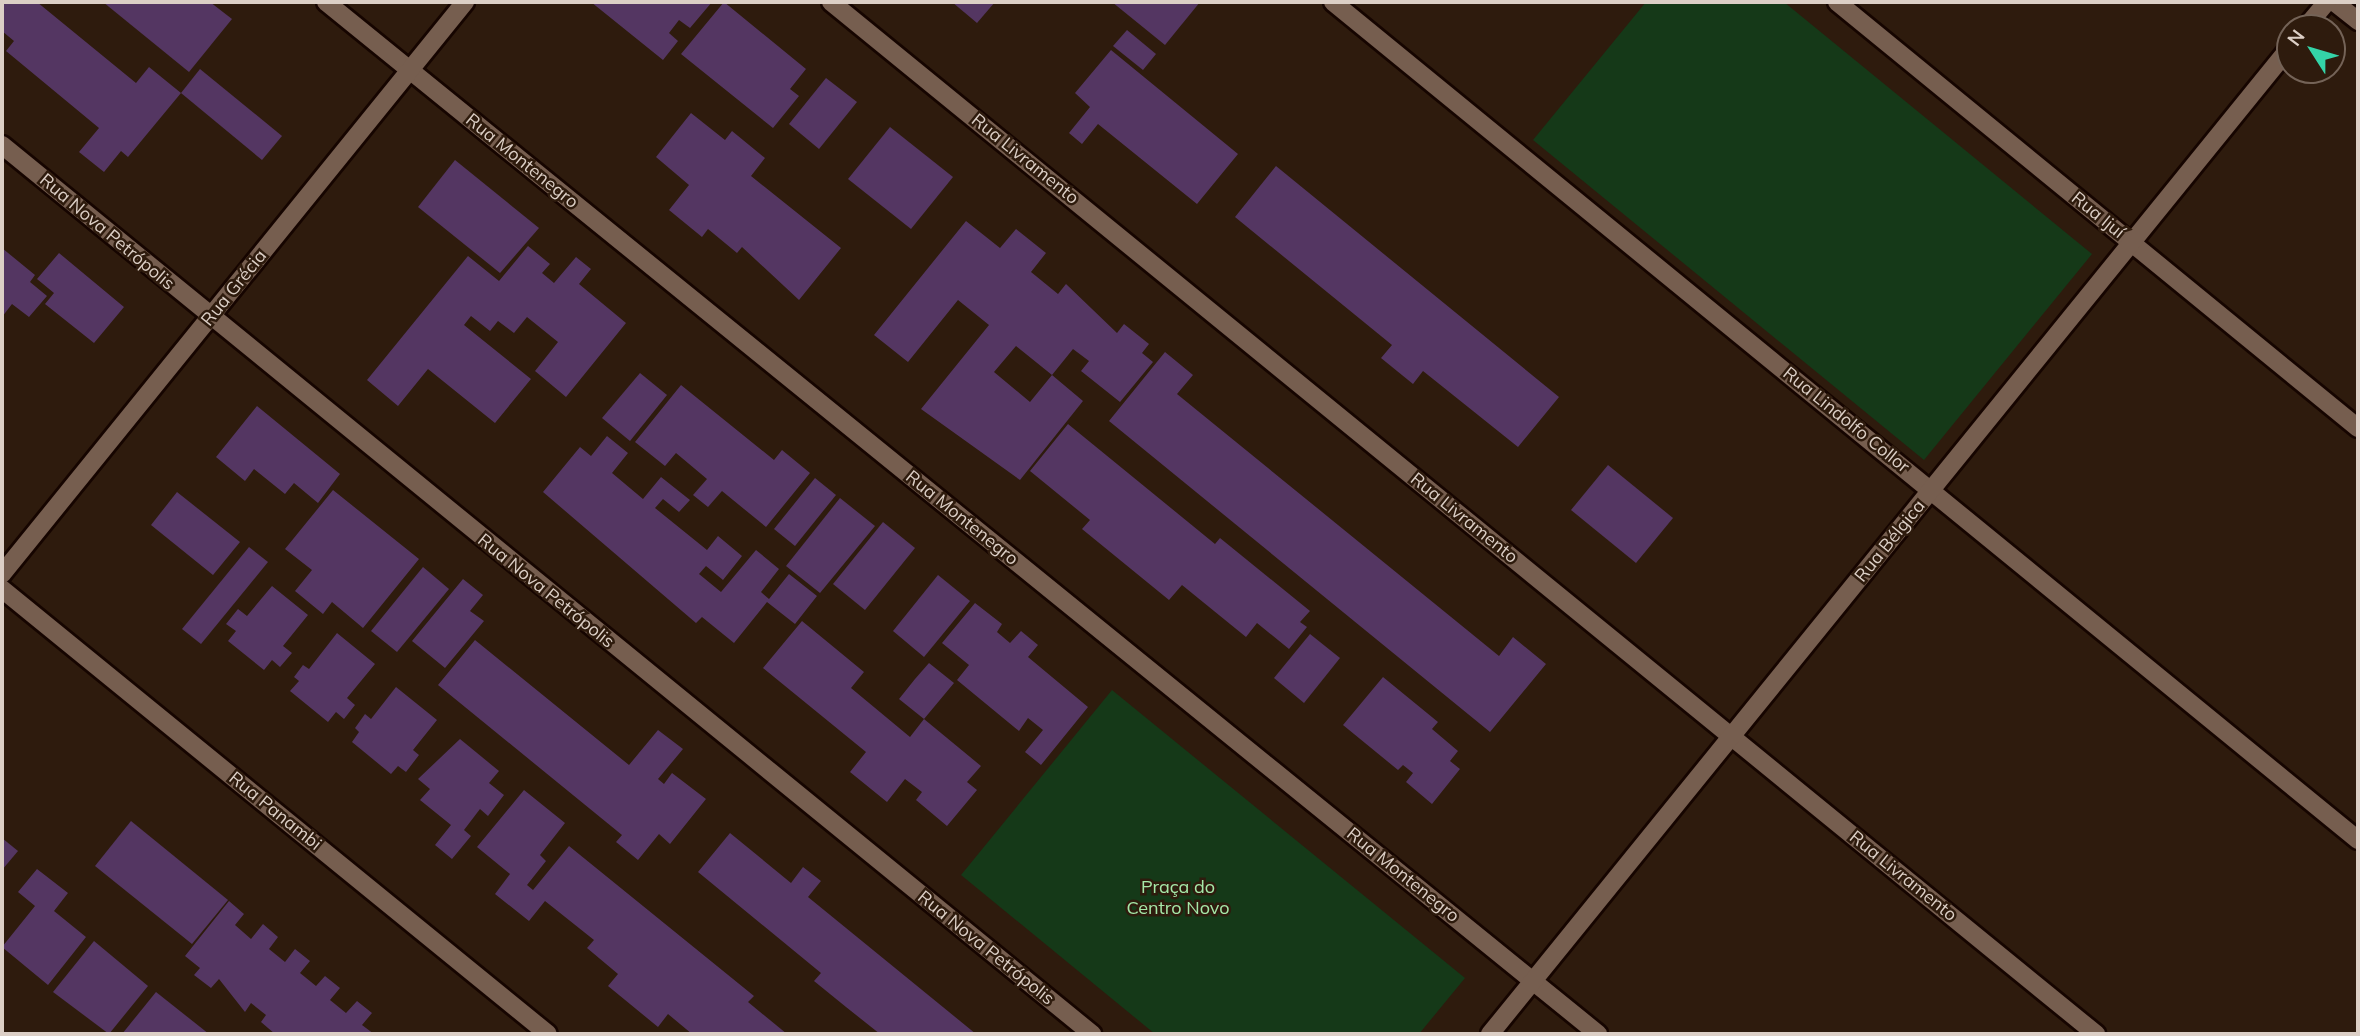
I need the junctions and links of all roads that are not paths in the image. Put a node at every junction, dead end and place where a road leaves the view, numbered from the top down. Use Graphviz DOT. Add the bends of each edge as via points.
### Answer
graph roads {
  1 [pos="326,2"];
  2 [pos="465,2"];
  3 [pos="831,2"];
  4 [pos="1333,2"];
  5 [pos="1837,2"];
  6 [pos="2334,2"];
  7 [pos="2358,22"];
  8 [pos="2276,64"];
  9 [pos="410,70"];
  10 [pos="2,145"];
  11 [pos="2132,242"];
  12 [pos="209,318"];
  13 [pos="2358,428"];
  14 [pos="1932,489"];
  15 [pos="2,574"];
  16 [pos="2,589"];
  17 [pos="1732,736"];
  18 [pos="2358,840"];
  19 [pos="1533,981"];
  20 [pos="548,1034"];
  21 [pos="1092,1034"];
  22 [pos="1490,1034"];
  23 [pos="1598,1034"];
  24 [pos="2096,1034"];
  1 -- 9 [label="street, Rua Montenegro"];
  2 -- 9 [label="street, Rua Grécia"];
  3 -- 17 [label="street, Rua Livramento"];
  4 -- 14 [label="street, Rua Lindolfo Collor"];
  5 -- 11 [label="street, Rua Ijuí"];
  6 -- 7 [label="street"];
  8 -- 11 [label="street, Rua Bélgica"];
  9 -- 12 [label="street, Rua Grécia"];
  9 -- 19 [label="street, Rua Montenegro"];
  10 -- 12 [label="street, Rua Nova Petrópolis"];
  11 -- 13 [label="street, Rua Ijuí"];
  11 -- 14 [label="street, Rua Bélgica"];
  12 -- 15 [label="street, Rua Grécia"];
  12 -- 21 [label="street, Rua Nova Petrópolis"];
  14 -- 17 [label="street, Rua Bélgica"];
  14 -- 18 [label="street, Rua Lindolfo Collor"];
  16 -- 20 [label="street, Rua Panambi"];
  17 -- 19 [label="street, Rua Bélgica"];
  17 -- 24 [label="street, Rua Livramento"];
  19 -- 22 [label="street, Rua Bélgica"];
  19 -- 23 [label="street, Rua Montenegro"];
}
